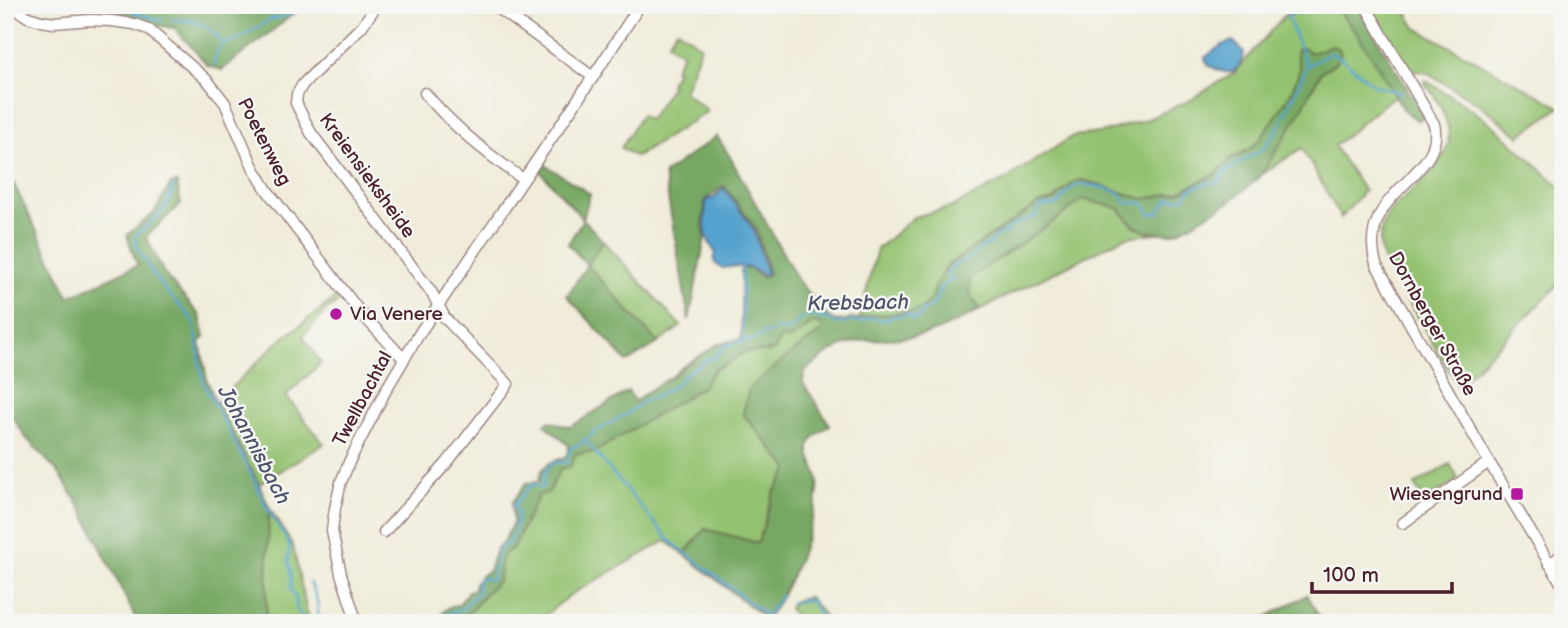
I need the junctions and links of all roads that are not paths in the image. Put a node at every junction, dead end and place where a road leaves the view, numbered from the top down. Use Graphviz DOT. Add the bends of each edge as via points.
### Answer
graph roads {
  1 [pos="10,5"];
  2 [pos="377,5"];
  3 [pos="494,5"];
  4 [pos="640,5"];
  5 [pos="1365,5"];
  6 [pos="593,77"];
  7 [pos="425,93"];
  8 [pos="523,179"];
  9 [pos="438,306"];
  10 [pos="404,359"];
  11 [pos="1489,462"];
  12 [pos="1403,523"];
  13 [pos="384,532"];
  14 [pos="1563,552"];
  15 [pos="1549,564"];
  16 [pos="1563,586"];
  17 [pos="357,623"];
  1 -- 10 [label="street, Poetenweg" via="41,21 111,20 148,29 208,81 225,103 267,190 359,311"];
  2 -- 9 [label="street, Kreiensieksheide" via="303,84 296,103 311,133"];
  3 -- 6 [label="street"];
  4 -- 6 [label="street, Twellbachtal"];
  5 -- 11 [label="street, Dornberger Straße" via="1435,130 1428,158 1377,218 1372,237 1376,264"];
  6 -- 8 [label="street, Twellbachtal"];
  7 -- 8 [label="street" via="486,153"];
  8 -- 9 [label="street, Twellbachtal"];
  9 -- 10 [label="street, Twellbachtal"];
  9 -- 13 [label="street" via="508,384 446,464"];
  10 -- 17 [label="street, Twellbachtal" via="350,460 335,508 332,531 336,552"];
  11 -- 12 [label="street"];
  11 -- 15 [label="street, Dornberger Straße"];
  14 -- 15 [label="street"];
  15 -- 16 [label="street, Dornberger Straße"];
}
